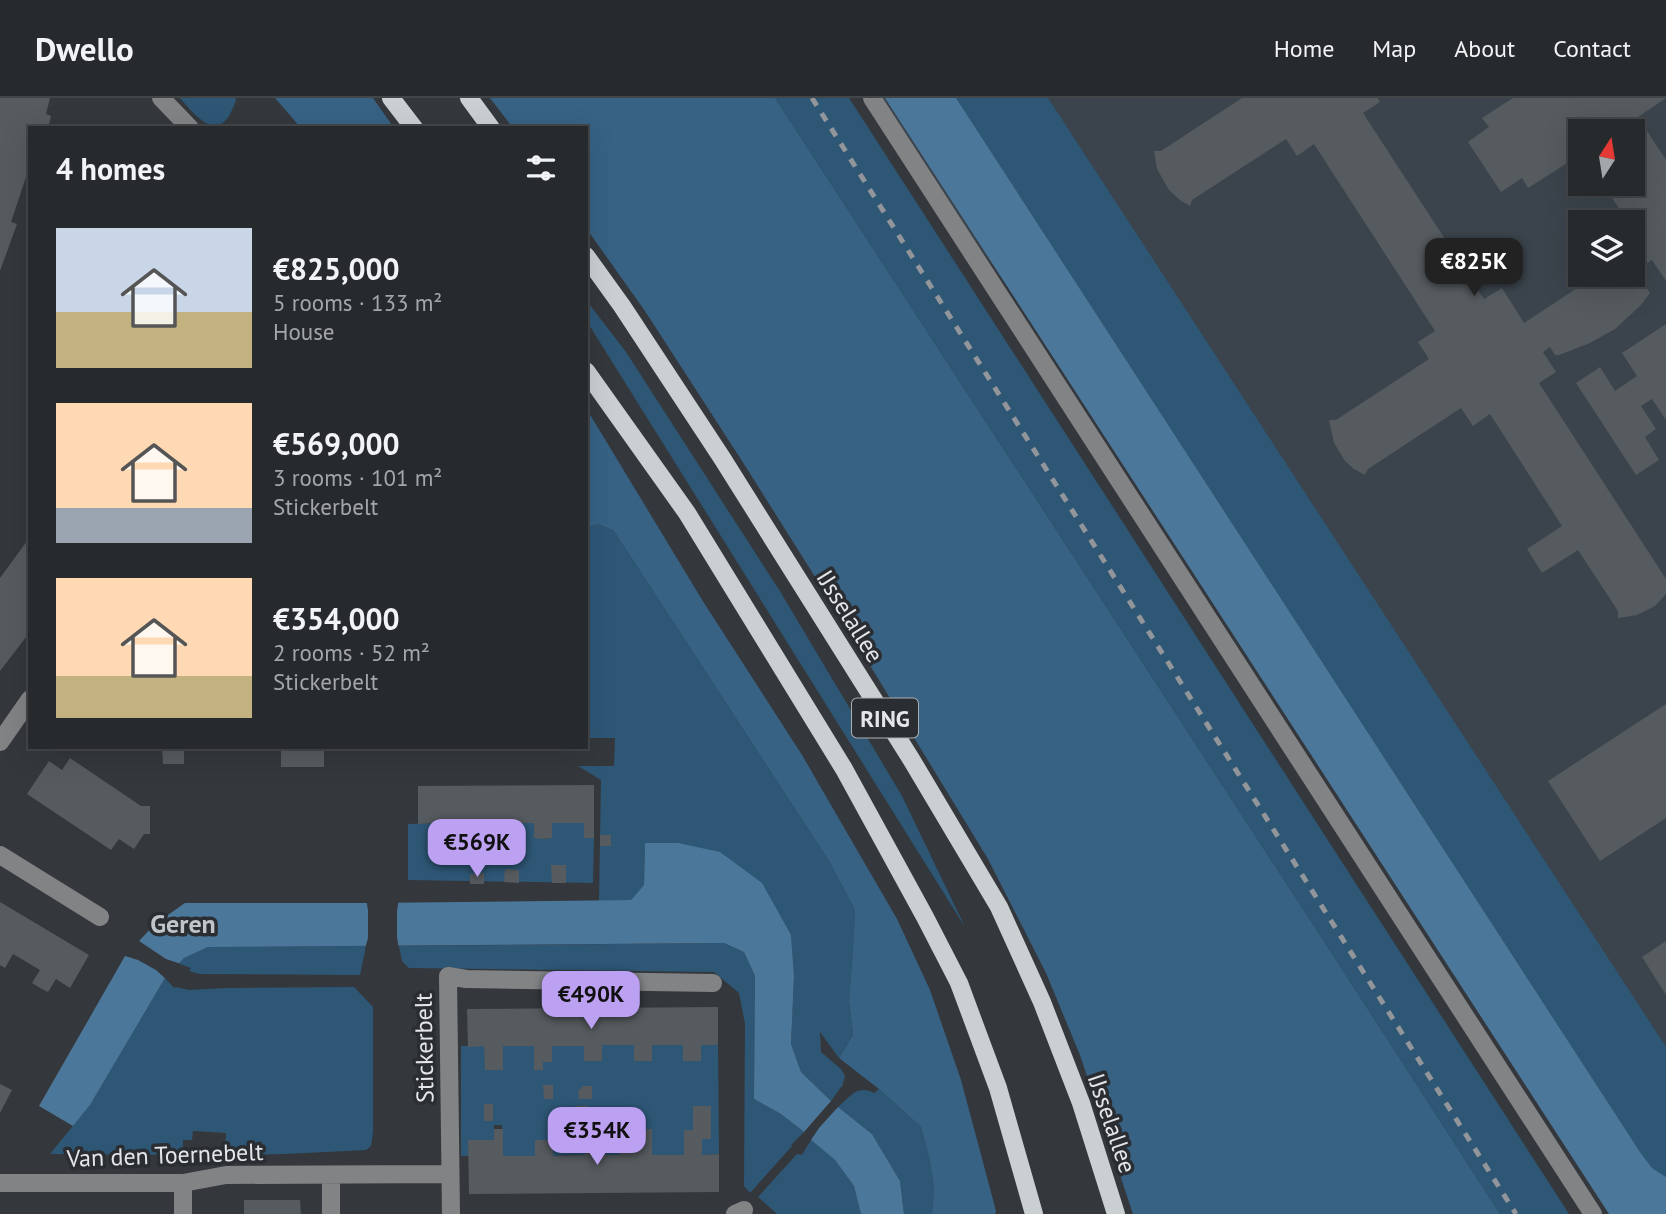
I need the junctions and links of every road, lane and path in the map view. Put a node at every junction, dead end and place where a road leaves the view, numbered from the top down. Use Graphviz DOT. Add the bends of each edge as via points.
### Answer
graph roads {
  1 [pos="161,98"];
  2 [pos="391,98"];
  3 [pos="469,98"];
  4 [pos="872,98"];
  5 [pos="188,126"];
  6 [pos="412,126"];
  7 [pos="490,126"];
  8 [pos="588,259"];
  9 [pos="588,374"];
  10 [pos="28,702"];
  11 [pos="0,742"];
  12 [pos="0,855"];
  13 [pos="100,917"];
  14 [pos="713,983"];
  15 [pos="450,1174"];
  16 [pos="331,1175"];
  17 [pos="0,1183"];
  18 [pos="183,1183"];
  19 [pos="183,1214"];
  20 [pos="331,1214"];
  21 [pos="450,1214"];
  22 [pos="1034,1214"];
  23 [pos="1116,1214"];
  24 [pos="1593,1214"];
  1 -- 5 [label="street"];
  2 -- 6 [label="main road"];
  3 -- 7 [label="main road"];
  4 -- 24 [label="street"];
  8 -- 23 [label="main road, IJsselallee / RING" via="730,469 999,907 1081,1103"];
  9 -- 22 [label="main road, RING" via="687,513 844,769 919,905 959,983 993,1074"];
  10 -- 11 [label="street"];
  12 -- 13 [label="street"];
  14 -- 15 [label="street, Stickerbelt" via="448,976"];
  15 -- 16 [label="street"];
  15 -- 21 [label="street, Stickerbelt"];
  16 -- 18 [label="street, Van den Toernebelt" via="226,1175"];
  16 -- 20 [label="street"];
  17 -- 18 [label="street, Van den Toernebelt"];
  18 -- 19 [label="street"];
}
